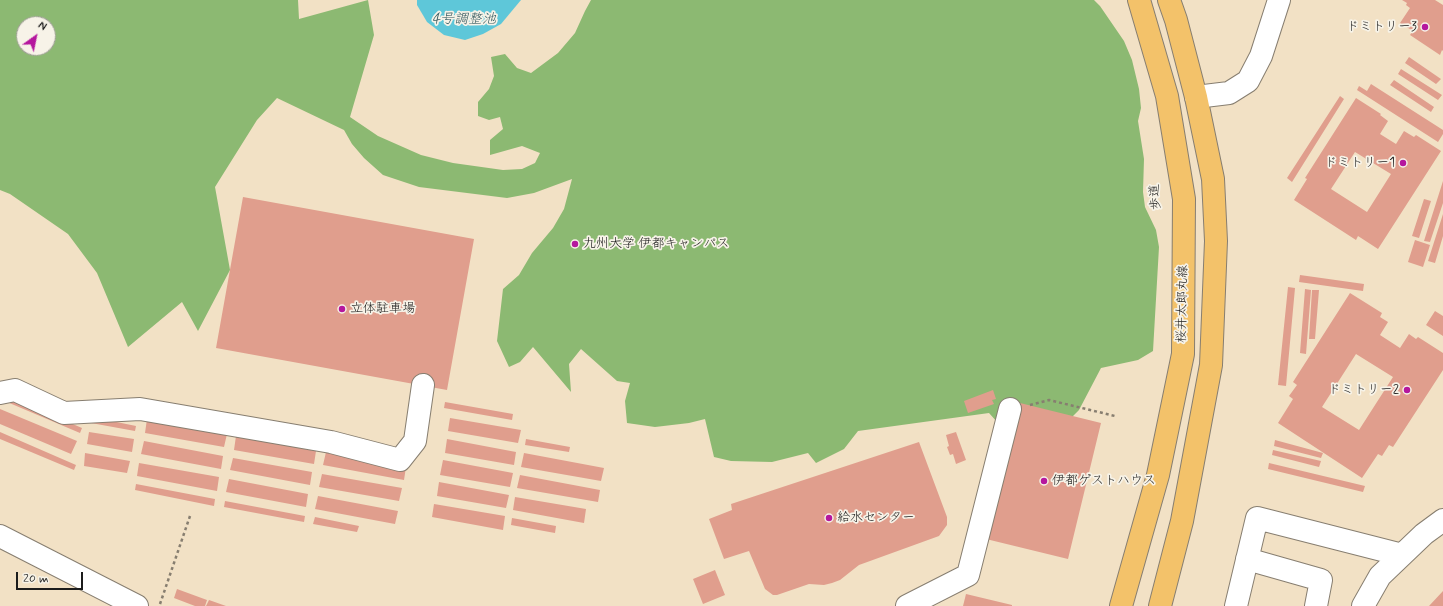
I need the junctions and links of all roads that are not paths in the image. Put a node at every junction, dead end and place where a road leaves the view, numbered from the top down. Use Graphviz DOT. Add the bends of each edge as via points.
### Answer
graph roads {
  1 [pos="1139,0"];
  2 [pos="1169,0"];
  3 [pos="1278,0"];
  4 [pos="1196,98"];
  5 [pos="423,386"];
  6 [pos="0,393"];
  7 [pos="1010,409"];
  8 [pos="1443,520"];
  9 [pos="0,536"];
  10 [pos="1402,555"];
  11 [pos="1247,559"];
  12 [pos="137,606"];
  13 [pos="907,606"];
  14 [pos="1122,606"];
  15 [pos="1160,606"];
  16 [pos="1236,606"];
  17 [pos="1316,606"];
  18 [pos="1363,606"];
  1 -- 14 [label="main road, 桜井太郎丸線" via="1167,96 1184,199 1183,354 1158,475"];
  2 -- 4 [label="main road"];
  3 -- 4 [label="street" via="1261,56 1248,81 1229,93"];
  4 -- 15 [label="main road" via="1212,179 1216,241 1211,365 1182,521"];
  5 -- 6 [label="street" via="415,441 400,460 331,442 140,408 64,414 15,390"];
  7 -- 13 [label="street" via="968,575"];
  8 -- 10 [label="street"];
  9 -- 12 [label="street"];
  10 -- 11 [label="street" via="1257,518"];
  10 -- 18 [label="street" via="1380,576"];
  11 -- 16 [label="street"];
  11 -- 17 [label="street" via="1321,580"];
}
